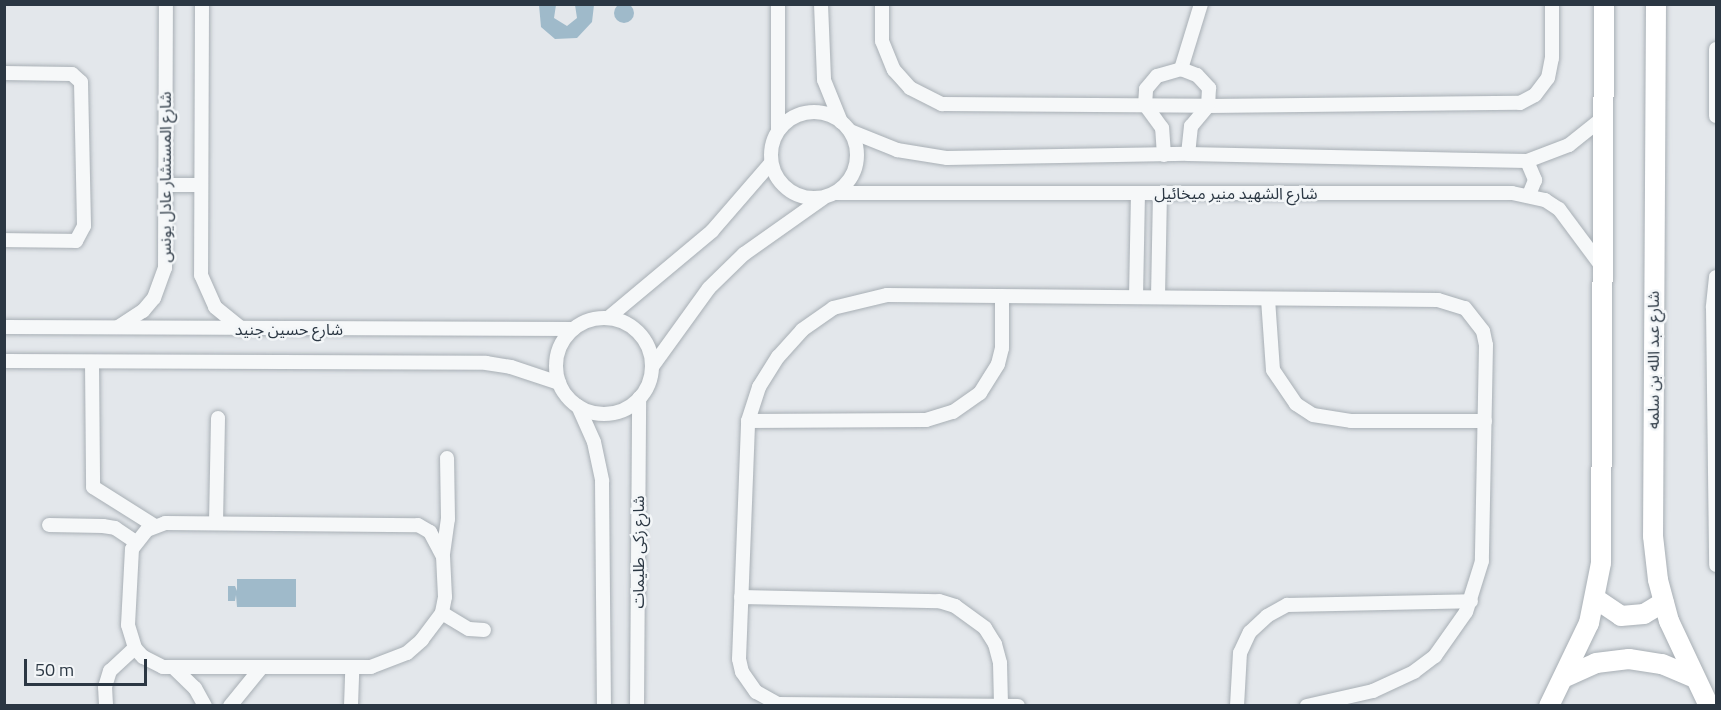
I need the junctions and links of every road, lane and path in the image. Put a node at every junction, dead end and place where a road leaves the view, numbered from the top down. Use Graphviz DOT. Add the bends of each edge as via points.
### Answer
graph roads {
  1 [pos="166,4"];
  2 [pos="202,4"];
  3 [pos="778,4"];
  4 [pos="821,4"];
  5 [pos="882,4"];
  6 [pos="1201,4"];
  7 [pos="1552,4"];
  8 [pos="1604,4"];
  9 [pos="1656,4"];
  10 [pos="1716,50"];
  11 [pos="1181,69"];
  12 [pos="4,74"];
  13 [pos="1145,105"];
  14 [pos="1208,106"];
  15 [pos="1716,116"];
  16 [pos="1604,117"];
  17 [pos="846,126"];
  18 [pos="778,130"];
  19 [pos="1188,154"];
  20 [pos="1164,155"];
  21 [pos="1527,161"];
  22 [pos="771,163"];
  23 [pos="166,185"];
  24 [pos="201,185"];
  25 [pos="1138,193"];
  26 [pos="1160,193"];
  27 [pos="830,195"];
  28 [pos="1529,195"];
  29 [pos="4,240"];
  30 [pos="1603,268"];
  31 [pos="1716,277"];
  32 [pos="1002,296"];
  33 [pos="1136,297"];
  34 [pos="1158,297"];
  35 [pos="1268,298"];
  36 [pos="608,318"];
  37 [pos="4,327"];
  38 [pos="116,328"];
  39 [pos="242,328"];
  40 [pos="573,329"];
  41 [pos="11,361"];
  42 [pos="92,362"];
  43 [pos="652,368"];
  44 [pos="4,375"];
  45 [pos="560,383"];
  46 [pos="639,398"];
  47 [pos="578,406"];
  48 [pos="218,418"];
  49 [pos="748,421"];
  50 [pos="1485,421"];
  51 [pos="447,458"];
  52 [pos="216,523"];
  53 [pos="49,525"];
  54 [pos="155,526"];
  55 [pos="136,542"];
  56 [pos="443,556"];
  57 [pos="1716,565"];
  58 [pos="741,597"];
  59 [pos="1596,599"];
  60 [pos="1471,601"];
  61 [pos="1664,602"];
  62 [pos="442,613"];
  63 [pos="484,630"];
  64 [pos="135,648"];
  65 [pos="174,668"];
  66 [pos="261,668"];
  67 [pos="352,669"];
  68 [pos="1565,677"];
  69 [pos="1693,677"];
  70 [pos="106,705"];
  71 [pos="206,705"];
  72 [pos="230,705"];
  73 [pos="351,705"];
  74 [pos="604,705"];
  75 [pos="637,705"];
  76 [pos="1001,705"];
  77 [pos="1018,705"];
  78 [pos="1237,705"];
  79 [pos="1307,705"];
  80 [pos="1549,705"];
  81 [pos="1709,705"];
  1 -- 23 [label="street, شارع المستشار عادل يونس"];
  2 -- 24 [label="street"];
  3 -- 18 [label="street"];
  4 -- 17 [label="street" via="824,80"];
  5 -- 13 [label="street" via="882,41 889,61 910,88 931,100 954,105"];
  6 -- 11 [label="street"];
  7 -- 14 [label="street" via="1548,78 1535,94 1520,103"];
  8 -- 16 [label="main road"];
  9 -- 61 [label="main road, شارع عبد الله بن سلمه" via="1652,512 1655,559"];
  10 -- 15 [label="street"];
  11 -- 13 [label="street" via="1164,72 1150,82"];
  11 -- 14 [label="street" via="1204,81 1209,88"];
  12 -- 29 [label="street" via="72,74 81,82 84,226 76,241"];
  13 -- 14 [label="street"];
  13 -- 20 [label="street" via="1162,128"];
  14 -- 19 [label="street" via="1191,126"];
  16 -- 21 [label="street" via="1569,145"];
  16 -- 30 [label="main road"];
  17 -- 18 [label="street" via="826,114 808,112 792,118"];
  17 -- 20 [label="street" via="897,150 947,158"];
  17 -- 27 [label="street" via="857,153 856,165 852,176"];
  18 -- 22 [label="street" via="770,152"];
  19 -- 20 [label="street"];
  19 -- 21 [label="street"];
  21 -- 28 [label="street" via="1535,180"];
  22 -- 27 [label="street" via="781,184 790,192 801,197"];
  22 -- 36 [label="street" via="704,239"];
  23 -- 24 [label="street"];
  23 -- 38 [label="street, شارع المستشار عادل يونس" via="165,268 161,284 143,311"];
  24 -- 39 [label="street" via="201,266 206,291 215,307"];
  25 -- 26 [label="street, شارع الشهيد منير ميخائيل"];
  25 -- 27 [label="street, شارع الشهيد منير ميخائيل"];
  25 -- 33 [label="street"];
  26 -- 28 [label="street, شارع الشهيد منير ميخائيل"];
  26 -- 34 [label="street"];
  27 -- 43 [label="street" via="752,248 709,288"];
  28 -- 30 [label="street, شارع الشهيد منير ميخائيل" via="1572,220"];
  30 -- 59 [label="main road" via="1603,531"];
  31 -- 57 [label="street"];
  32 -- 33 [label="street"];
  32 -- 49 [label="street" via="887,295 833,308 802,330 778,357 759,387"];
  32 -- 49 [label="street" via="1002,348 998,364 980,393 953,412 912,421"];
  33 -- 34 [label="street"];
  34 -- 35 [label="street"];
  35 -- 50 [label="street" via="1273,370 1296,404 1313,415 1352,421"];
  35 -- 50 [label="street" via="1438,300 1465,308 1483,331 1486,345"];
  36 -- 40 [label="street"];
  36 -- 43 [label="street" via="628,324 643,338"];
  37 -- 38 [label="street, شارع حسين جنيد"];
  38 -- 39 [label="street, شارع حسين جنيد"];
  39 -- 40 [label="street, شارع حسين جنيد"];
  40 -- 45 [label="street" via="560,348"];
  41 -- 42 [label="street, شارع حسين جنيد"];
  41 -- 44 [label="street"];
  42 -- 45 [label="street, شارع حسين جنيد" via="486,363"];
  42 -- 54 [label="street" via="93,487"];
  43 -- 46 [label="street"];
  45 -- 47 [label="street"];
  46 -- 47 [label="street" via="624,409 605,413"];
  46 -- 75 [label="street, شارع زكى طليمات"];
  47 -- 74 [label="street" via="594,442 602,481"];
  48 -- 52 [label="street"];
  49 -- 58 [label="street"];
  50 -- 60 [label="street" via="1482,561"];
  51 -- 56 [label="street" via="448,519"];
  52 -- 54 [label="street"];
  52 -- 56 [label="street" via="411,524 430,532"];
  53 -- 55 [label="street" via="115,528"];
  54 -- 55 [label="street"];
  55 -- 64 [label="street" via="130,557 128,625"];
  56 -- 62 [label="street"];
  58 -- 76 [label="street" via="939,601 954,606 985,628 994,644 1000,663"];
  58 -- 76 [label="street" via="742,672 766,699 790,705"];
  59 -- 61 [label="main road" via="1621,616 1644,614"];
  59 -- 68 [label="main road"];
  60 -- 78 [label="street" via="1287,605 1250,632 1240,653"];
  60 -- 79 [label="street" via="1452,636 1414,672 1373,691"];
  61 -- 69 [label="main road, شارع عبد الله بن سلمه"];
  62 -- 63 [label="street" via="468,629"];
  62 -- 67 [label="street" via="407,653 371,667"];
  64 -- 65 [label="street" via="152,663"];
  64 -- 70 [label="street" via="110,671 105,687"];
  65 -- 66 [label="street"];
  65 -- 71 [label="street"];
  66 -- 67 [label="street"];
  66 -- 72 [label="street"];
  67 -- 73 [label="street"];
  68 -- 69 [label="main road" via="1596,663 1629,659 1662,664"];
  68 -- 80 [label="main road"];
  69 -- 81 [label="main road, شارع عبد الله بن سلمه"];
  76 -- 77 [label="street"];
}
